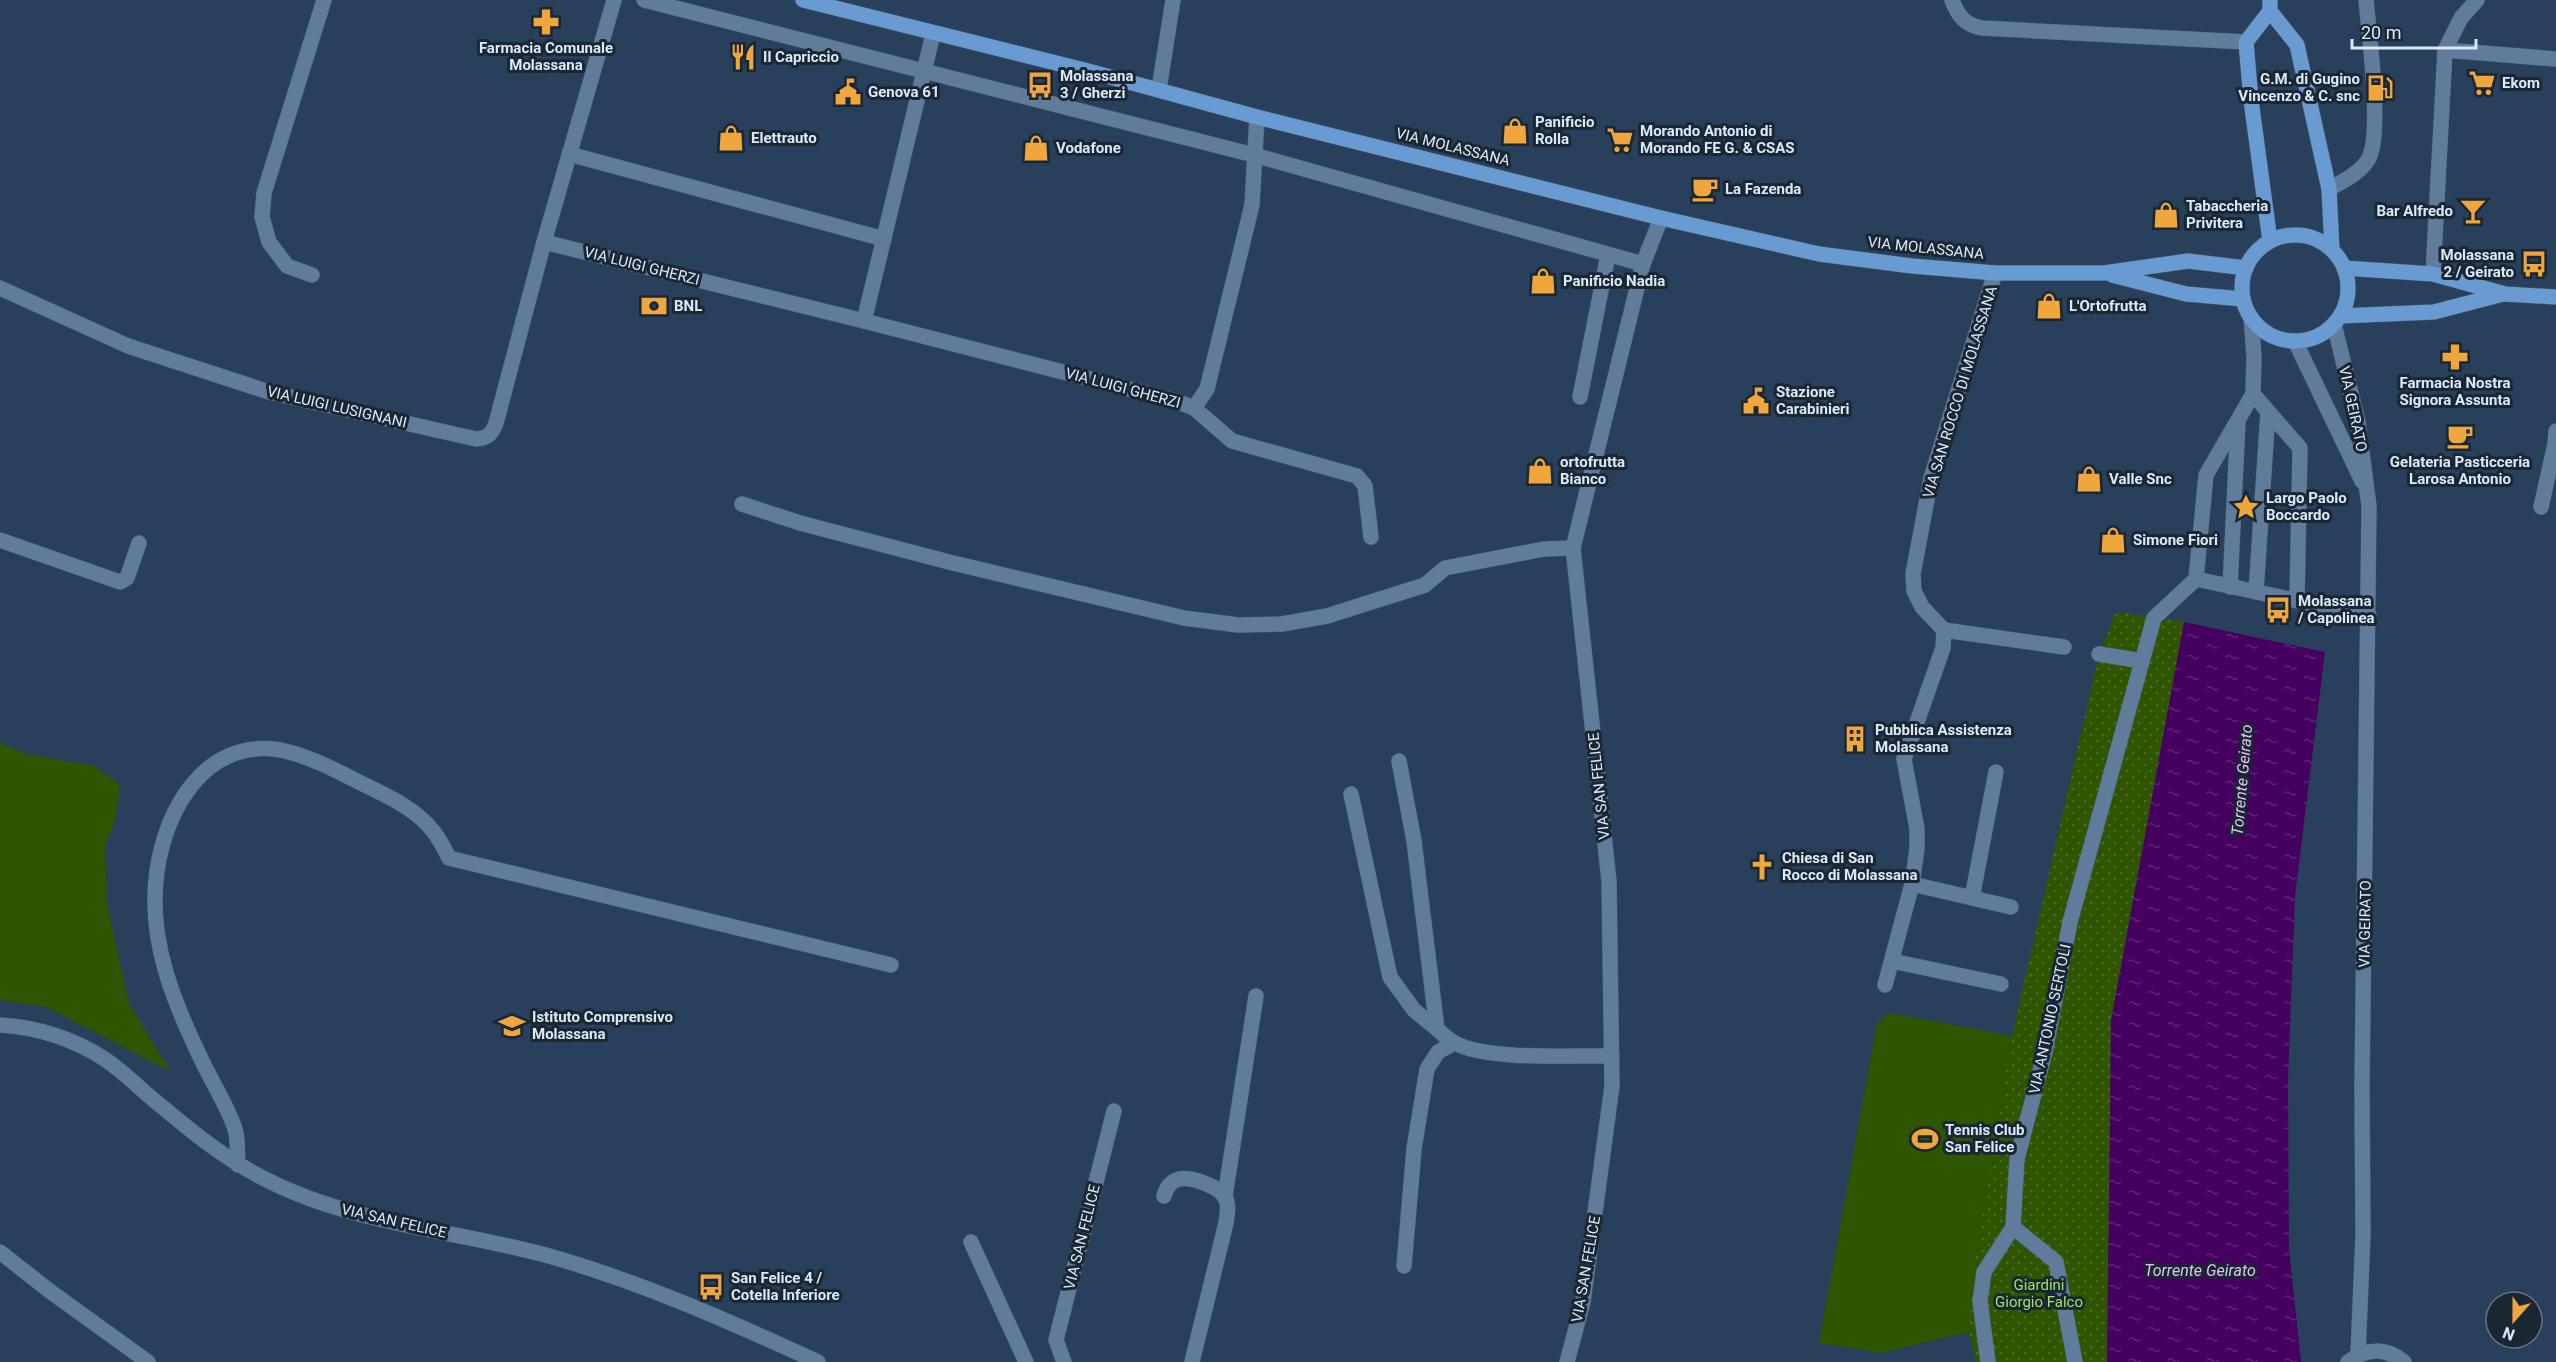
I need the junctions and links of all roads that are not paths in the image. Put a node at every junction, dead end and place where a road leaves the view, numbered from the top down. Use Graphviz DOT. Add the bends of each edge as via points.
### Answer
graph roads {
  1 [pos="324,0"];
  2 [pos="614,0"];
  3 [pos="645,0"];
  4 [pos="803,0"];
  5 [pos="1173,0"];
  6 [pos="1952,0"];
  7 [pos="2366,0"];
  8 [pos="2477,0"];
  9 [pos="2270,5"];
  10 [pos="933,34"];
  11 [pos="2246,42"];
  12 [pos="2445,50"];
  13 [pos="2556,59"];
  14 [pos="924,72"];
  15 [pos="1159,89"];
  16 [pos="1257,117"];
  17 [pos="569,154"];
  18 [pos="1254,155"];
  19 [pos="2329,189"];
  20 [pos="1661,218"];
  21 [pos="884,240"];
  22 [pos="2270,241"];
  23 [pos="544,242"];
  24 [pos="2332,250"];
  25 [pos="1608,255"];
  26 [pos="1643,264"];
  27 [pos="2246,268"];
  28 [pos="2344,268"];
  29 [pos="1995,273"];
  30 [pos="2104,273"];
  31 [pos="2433,274"];
  32 [pos="312,275"];
  33 [pos="0,288"];
  34 [pos="2505,294"];
  35 [pos="2556,297"];
  36 [pos="2243,298"];
  37 [pos="2251,317"];
  38 [pos="2337,320"];
  39 [pos="864,321"];
  40 [pos="2295,341"];
  41 [pos="2253,394"];
  42 [pos="1580,397"];
  43 [pos="1194,408"];
  44 [pos="2268,412"];
  45 [pos="2238,420"];
  46 [pos="2556,431"];
  47 [pos="2368,495"];
  48 [pos="742,504"];
  49 [pos="2541,507"];
  50 [pos="1371,537"];
  51 [pos="0,540"];
  52 [pos="140,543"];
  53 [pos="1573,548"];
  54 [pos="2196,579"];
  55 [pos="2230,587"];
  56 [pos="2256,592"];
  57 [pos="2297,601"];
  58 [pos="2369,616"];
  59 [pos="1944,630"];
  60 [pos="2064,647"];
  61 [pos="2099,654"];
  62 [pos="2142,661"];
  63 [pos="1399,761"];
  64 [pos="1996,772"];
  65 [pos="1351,794"];
  66 [pos="1912,884"];
  67 [pos="1972,898"];
  68 [pos="2011,907"];
  69 [pos="1892,961"];
  70 [pos="891,965"];
  71 [pos="2001,984"];
  72 [pos="1885,985"];
  73 [pos="1256,996"];
  74 [pos="0,1025"];
  75 [pos="1437,1029"];
  76 [pos="1455,1043"];
  77 [pos="1612,1056"];
  78 [pos="1114,1111"];
  79 [pos="238,1164"];
  80 [pos="1164,1196"];
  81 [pos="1225,1196"];
  82 [pos="2013,1227"];
  83 [pos="971,1242"];
  84 [pos="0,1252"];
  85 [pos="1404,1266"];
  86 [pos="2353,1358"];
  87 [pos="148,1362"];
  88 [pos="818,1362"];
  89 [pos="1026,1362"];
  90 [pos="1064,1362"];
  91 [pos="1192,1362"];
  92 [pos="1567,1362"];
  93 [pos="1988,1362"];
  94 [pos="2075,1362"];
  95 [pos="2404,1362"];
  1 -- 32 [label="street" via="264,193 262,217 269,242 287,266"];
  2 -- 17 [label="street"];
  3 -- 14 [label="street"];
  4 -- 10 [label="main road, VIA MOLASSANA"];
  5 -- 15 [label="street"];
  6 -- 11 [label="street" via="1961,19 1982,28"];
  7 -- 19 [label="street" via="2374,143 2360,170"];
  8 -- 12 [label="street" via="2461,18"];
  9 -- 11 [label="main road"];
  9 -- 19 [label="main road" via="2297,45"];
  10 -- 14 [label="street"];
  10 -- 15 [label="main road, VIA MOLASSANA"];
  11 -- 22 [label="main road"];
  12 -- 13 [label="street"];
  12 -- 31 [label="street"];
  14 -- 18 [label="street"];
  14 -- 21 [label="street"];
  15 -- 16 [label="main road, VIA MOLASSANA"];
  16 -- 18 [label="street, VIA LUIGI GHERZI"];
  16 -- 20 [label="main road, VIA MOLASSANA"];
  17 -- 21 [label="street"];
  17 -- 23 [label="street"];
  18 -- 25 [label="street"];
  18 -- 43 [label="street, VIA LUIGI GHERZI" via="1252,205 1240,258 1207,389"];
  19 -- 24 [label="main road"];
  20 -- 26 [label="street, VIA SAN FELICE"];
  20 -- 29 [label="main road, VIA MOLASSANA" via="1819,254"];
  21 -- 39 [label="street"];
  22 -- 24 [label="main road" via="2302,235"];
  22 -- 27 [label="main road" via="2256,252"];
  23 -- 33 [label="street, VIA LUIGI LUSIGNANI" via="496,423 492,433 476,439 269,392 128,346"];
  23 -- 39 [label="street, VIA LUIGI GHERZI"];
  24 -- 28 [label="main road"];
  25 -- 26 [label="street"];
  25 -- 42 [label="street"];
  26 -- 53 [label="street, VIA SAN FELICE"];
  27 -- 30 [label="main road, VIA MOLASSANA" via="2188,261"];
  27 -- 36 [label="main road"];
  28 -- 31 [label="main road"];
  28 -- 38 [label="main road" via="2349,293"];
  29 -- 30 [label="main road, VIA MOLASSANA"];
  29 -- 59 [label="street, VIA SAN ROCCO DI MOLASSANA" via="1931,478 1913,574 1914,591 1922,607"];
  30 -- 36 [label="main road, VIA MOLASSANA" via="2186,294"];
  31 -- 34 [label="main road"];
  34 -- 35 [label="main road"];
  34 -- 38 [label="main road" via="2434,312"];
  36 -- 37 [label="main road"];
  37 -- 40 [label="main road" via="2270,334"];
  37 -- 41 [label="street"];
  38 -- 40 [label="main road" via="2316,336"];
  38 -- 47 [label="street, VIA GEIRATO"];
  39 -- 43 [label="street, VIA LUIGI GHERZI"];
  40 -- 47 [label="street, VIA GEIRATO"];
  41 -- 44 [label="street"];
  41 -- 45 [label="street"];
  43 -- 50 [label="street" via="1232,441 1357,476 1365,486 1369,503"];
  44 -- 56 [label="street"];
  44 -- 57 [label="street" via="2300,448"];
  45 -- 54 [label="street" via="2206,475"];
  45 -- 55 [label="street"];
  46 -- 49 [label="street"];
  47 -- 58 [label="street, VIA GEIRATO"];
  48 -- 53 [label="street" via="950,562 1184,618 1238,625 1282,624 1327,616 1425,585 1445,568 1544,549"];
  51 -- 52 [label="street" via="120,582 127,578"];
  53 -- 77 [label="street, VIA SAN FELICE" via="1609,881"];
  54 -- 55 [label="street"];
  54 -- 62 [label="street, VIA ANTONIO SERTOLI" via="2154,618"];
  55 -- 56 [label="street"];
  56 -- 57 [label="street"];
  57 -- 58 [label="street"];
  58 -- 86 [label="street, VIA GEIRATO" via="2363,1235"];
  59 -- 60 [label="street"];
  59 -- 66 [label="street" via="1943,648 1904,759 1917,829"];
  61 -- 62 [label="street"];
  62 -- 82 [label="street, VIA ANTONIO SERTOLI" via="2070,922 2045,1052 2017,1159"];
  63 -- 75 [label="street" via="1414,841"];
  64 -- 67 [label="street"];
  65 -- 75 [label="street" via="1390,977 1414,1010"];
  66 -- 67 [label="street"];
  66 -- 69 [label="street"];
  67 -- 68 [label="street"];
  69 -- 71 [label="street"];
  69 -- 72 [label="street"];
  70 -- 79 [label="street" via="449,858 433,830 406,807 337,771 273,749 239,752 212,766 177,804 166,827 154,916 159,949 184,1024 236,1131"];
  73 -- 81 [label="street"];
  74 -- 79 [label="street, VIA SAN FELICE" via="49,1033 107,1060 204,1142"];
  75 -- 76 [label="street"];
  76 -- 77 [label="street" via="1474,1050 1517,1055"];
  76 -- 85 [label="street" via="1438,1052 1427,1070 1414,1149"];
  77 -- 92 [label="street, VIA SAN FELICE" via="1612,1086 1583,1302"];
  78 -- 90 [label="street, VIA SAN FELICE" via="1056,1340"];
  79 -- 88 [label="street, VIA SAN FELICE" via="327,1205 548,1256 621,1280"];
  80 -- 81 [label="street" via="1167,1186 1185,1177 1216,1188"];
  81 -- 91 [label="street" via="1226,1223"];
  82 -- 93 [label="street" via="1984,1272 1980,1301"];
  82 -- 94 [label="street" via="2056,1262"];
  83 -- 89 [label="street"];
  84 -- 87 [label="street"];
  86 -- 95 [label="street, VIA GEIRATO" via="2384,1351"];
}
